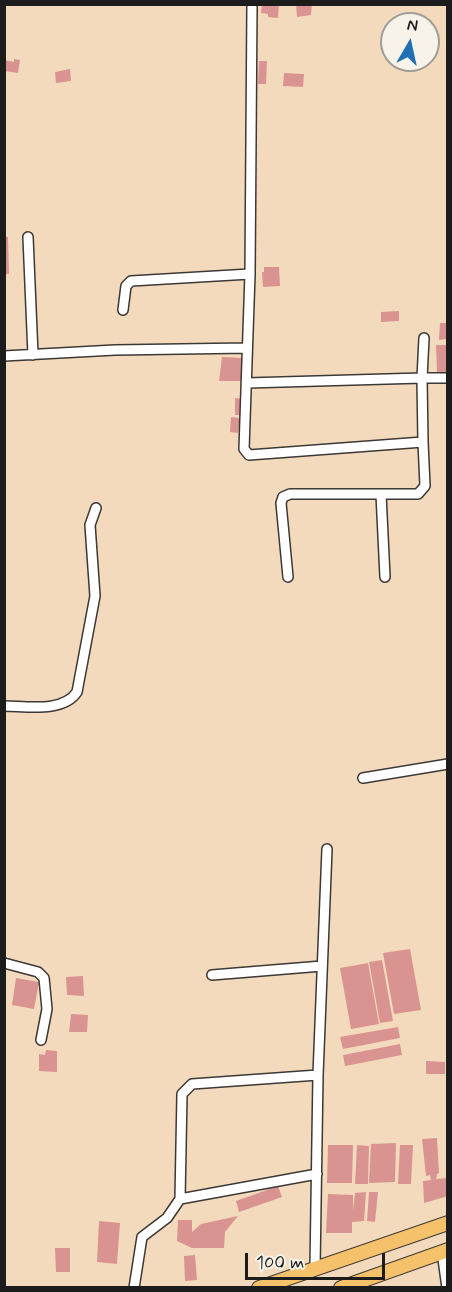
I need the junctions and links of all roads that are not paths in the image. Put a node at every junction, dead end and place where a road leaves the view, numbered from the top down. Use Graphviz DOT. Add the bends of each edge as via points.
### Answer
graph roads {
  1 [pos="252,4"];
  2 [pos="28,237"];
  3 [pos="250,274"];
  4 [pos="123,310"];
  5 [pos="424,338"];
  6 [pos="247,348"];
  7 [pos="33,355"];
  8 [pos="4,356"];
  9 [pos="422,378"];
  10 [pos="447,378"];
  11 [pos="247,382"];
  12 [pos="423,442"];
  13 [pos="381,494"];
  14 [pos="96,508"];
  15 [pos="288,577"];
  16 [pos="386,577"];
  17 [pos="4,706"];
  18 [pos="447,764"];
  19 [pos="363,778"];
  20 [pos="327,849"];
  21 [pos="4,963"];
  22 [pos="322,966"];
  23 [pos="212,975"];
  24 [pos="41,1040"];
  25 [pos="318,1075"];
  26 [pos="317,1174"];
  27 [pos="180,1199"];
  28 [pos="447,1223"];
  29 [pos="445,1251"];
  30 [pos="315,1269"];
  31 [pos="134,1287"];
  32 [pos="259,1287"];
  33 [pos="340,1287"];
  34 [pos="447,1287"];
  1 -- 3 [label="street"];
  2 -- 7 [label="street"];
  3 -- 4 [label="street" via="130,281"];
  3 -- 6 [label="street"];
  5 -- 9 [label="street"];
  6 -- 7 [label="street"];
  6 -- 11 [label="street"];
  7 -- 8 [label="street"];
  9 -- 10 [label="street"];
  9 -- 11 [label="street"];
  9 -- 12 [label="street"];
  11 -- 12 [label="street" via="243,444 249,455"];
  12 -- 13 [label="street" via="423,492"];
  13 -- 15 [label="street" via="283,497"];
  13 -- 16 [label="street"];
  14 -- 17 [label="street" via="90,525 95,596 77,692 72,699 56,705"];
  18 -- 19 [label="street"];
  20 -- 22 [label="street"];
  21 -- 24 [label="street" via="38,972 44,978 47,1009"];
  22 -- 23 [label="street"];
  22 -- 25 [label="street"];
  25 -- 26 [label="street"];
  25 -- 27 [label="street" via="192,1084 187,1088 182,1094"];
  26 -- 27 [label="street"];
  26 -- 30 [label="street"];
  27 -- 31 [label="street" via="167,1218 142,1237"];
  28 -- 30 [label="highway"];
  29 -- 33 [label="highway"];
  29 -- 34 [label="street"];
  30 -- 32 [label="highway"];
}
